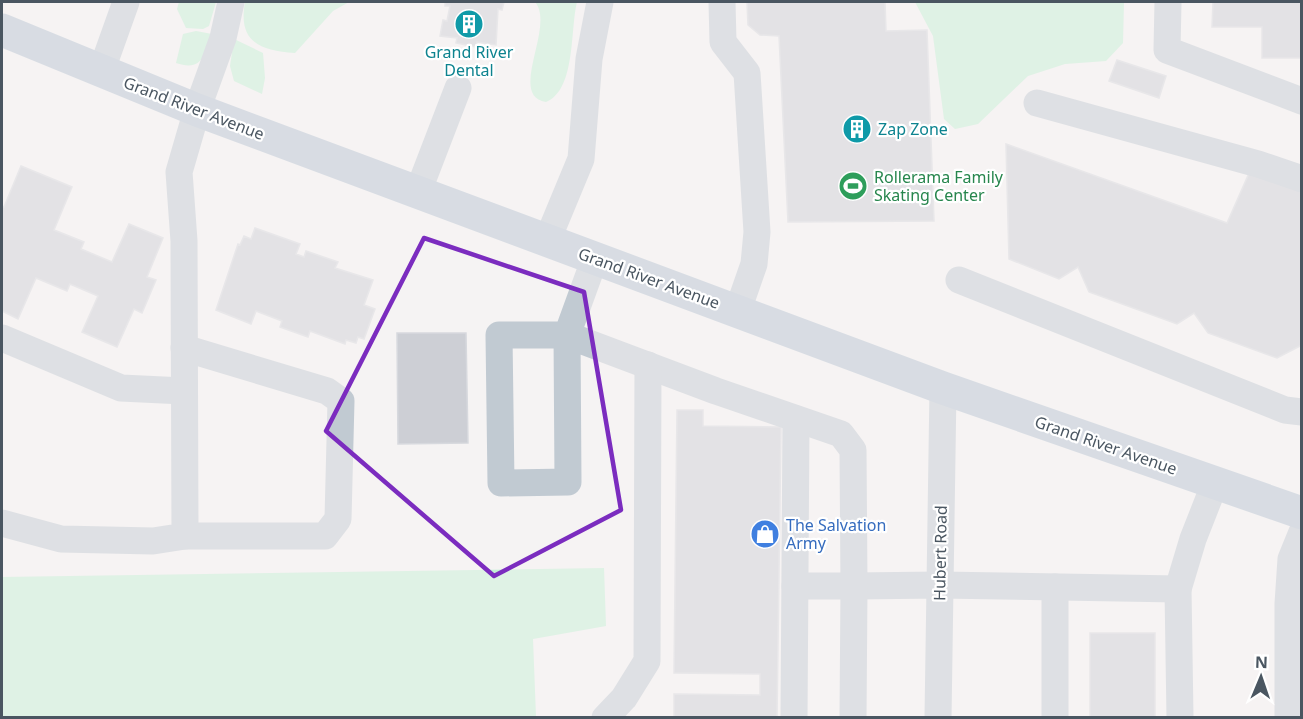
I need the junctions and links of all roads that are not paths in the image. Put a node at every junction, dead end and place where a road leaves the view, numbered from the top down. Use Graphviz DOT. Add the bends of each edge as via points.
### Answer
graph roads {
  1 [pos="126,2"];
  2 [pos="231,2"];
  3 [pos="600,2"];
  4 [pos="722,2"];
  5 [pos="1168,2"];
  6 [pos="2,30"];
  7 [pos="101,72"];
  8 [pos="458,88"];
  9 [pos="1302,101"];
  10 [pos="1037,103"];
  11 [pos="197,110"];
  12 [pos="1302,179"];
  13 [pos="418,192"];
  14 [pos="547,241"];
  15 [pos="595,258"];
  16 [pos="959,280"];
  17 [pos="738,310"];
  18 [pos="567,335"];
  19 [pos="2,338"];
  20 [pos="184,348"];
  21 [pos="648,365"];
  22 [pos="943,388"];
  23 [pos="183,391"];
  24 [pos="1302,412"];
  25 [pos="796,418"];
  26 [pos="1215,483"];
  27 [pos="1302,513"];
  28 [pos="2,523"];
  29 [pos="1302,532"];
  30 [pos="185,536"];
  31 [pos="940,585"];
  32 [pos="795,586"];
  33 [pos="854,586"];
  34 [pos="1055,587"];
  35 [pos="1178,590"];
  36 [pos="605,717"];
  37 [pos="794,717"];
  38 [pos="853,717"];
  39 [pos="938,717"];
  40 [pos="1055,717"];
  41 [pos="1180,717"];
  42 [pos="1288,717"];
  1 -- 7 [label="street"];
  2 -- 11 [label="street" via="223,38"];
  3 -- 14 [label="street" via="589,59 580,159"];
  4 -- 17 [label="street" via="723,42 747,73 757,232 754,264"];
  5 -- 9 [label="street" via="1167,50"];
  6 -- 7 [label="main road, Grand River Avenue"];
  7 -- 11 [label="main road, Grand River Avenue"];
  8 -- 13 [label="street"];
  10 -- 12 [label="street"];
  11 -- 13 [label="main road, Grand River Avenue"];
  11 -- 20 [label="street" via="178,186 184,241"];
  13 -- 14 [label="main road, Grand River Avenue"];
  14 -- 15 [label="main road, Grand River Avenue"];
  15 -- 17 [label="main road, Grand River Avenue"];
  15 -- 18 [label="street"];
  16 -- 24 [label="street" via="1286,410"];
  17 -- 22 [label="main road, Grand River Avenue"];
  18 -- 18 [label="street" via="568,482 501,483 499,335"];
  18 -- 21 [label="street"];
  19 -- 23 [label="street" via="121,388"];
  20 -- 23 [label="street"];
  20 -- 30 [label="street" via="327,391 341,401 338,519 325,536"];
  21 -- 25 [label="street"];
  21 -- 36 [label="street" via="647,661 624,698"];
  22 -- 26 [label="main road, Grand River Avenue"];
  22 -- 31 [label="street, Hubert Road"];
  23 -- 30 [label="street"];
  25 -- 32 [label="street"];
  25 -- 33 [label="street" via="841,434 853,450"];
  26 -- 27 [label="main road, Grand River Avenue"];
  26 -- 35 [label="street"];
  28 -- 30 [label="street" via="61,539 153,541"];
  29 -- 42 [label="street" via="1291,559"];
  31 -- 33 [label="street"];
  31 -- 34 [label="street"];
  31 -- 39 [label="street, Hubert Road"];
  32 -- 33 [label="street"];
  32 -- 37 [label="street"];
  33 -- 38 [label="street"];
  34 -- 35 [label="street"];
  34 -- 40 [label="street"];
  35 -- 41 [label="street"];
}
